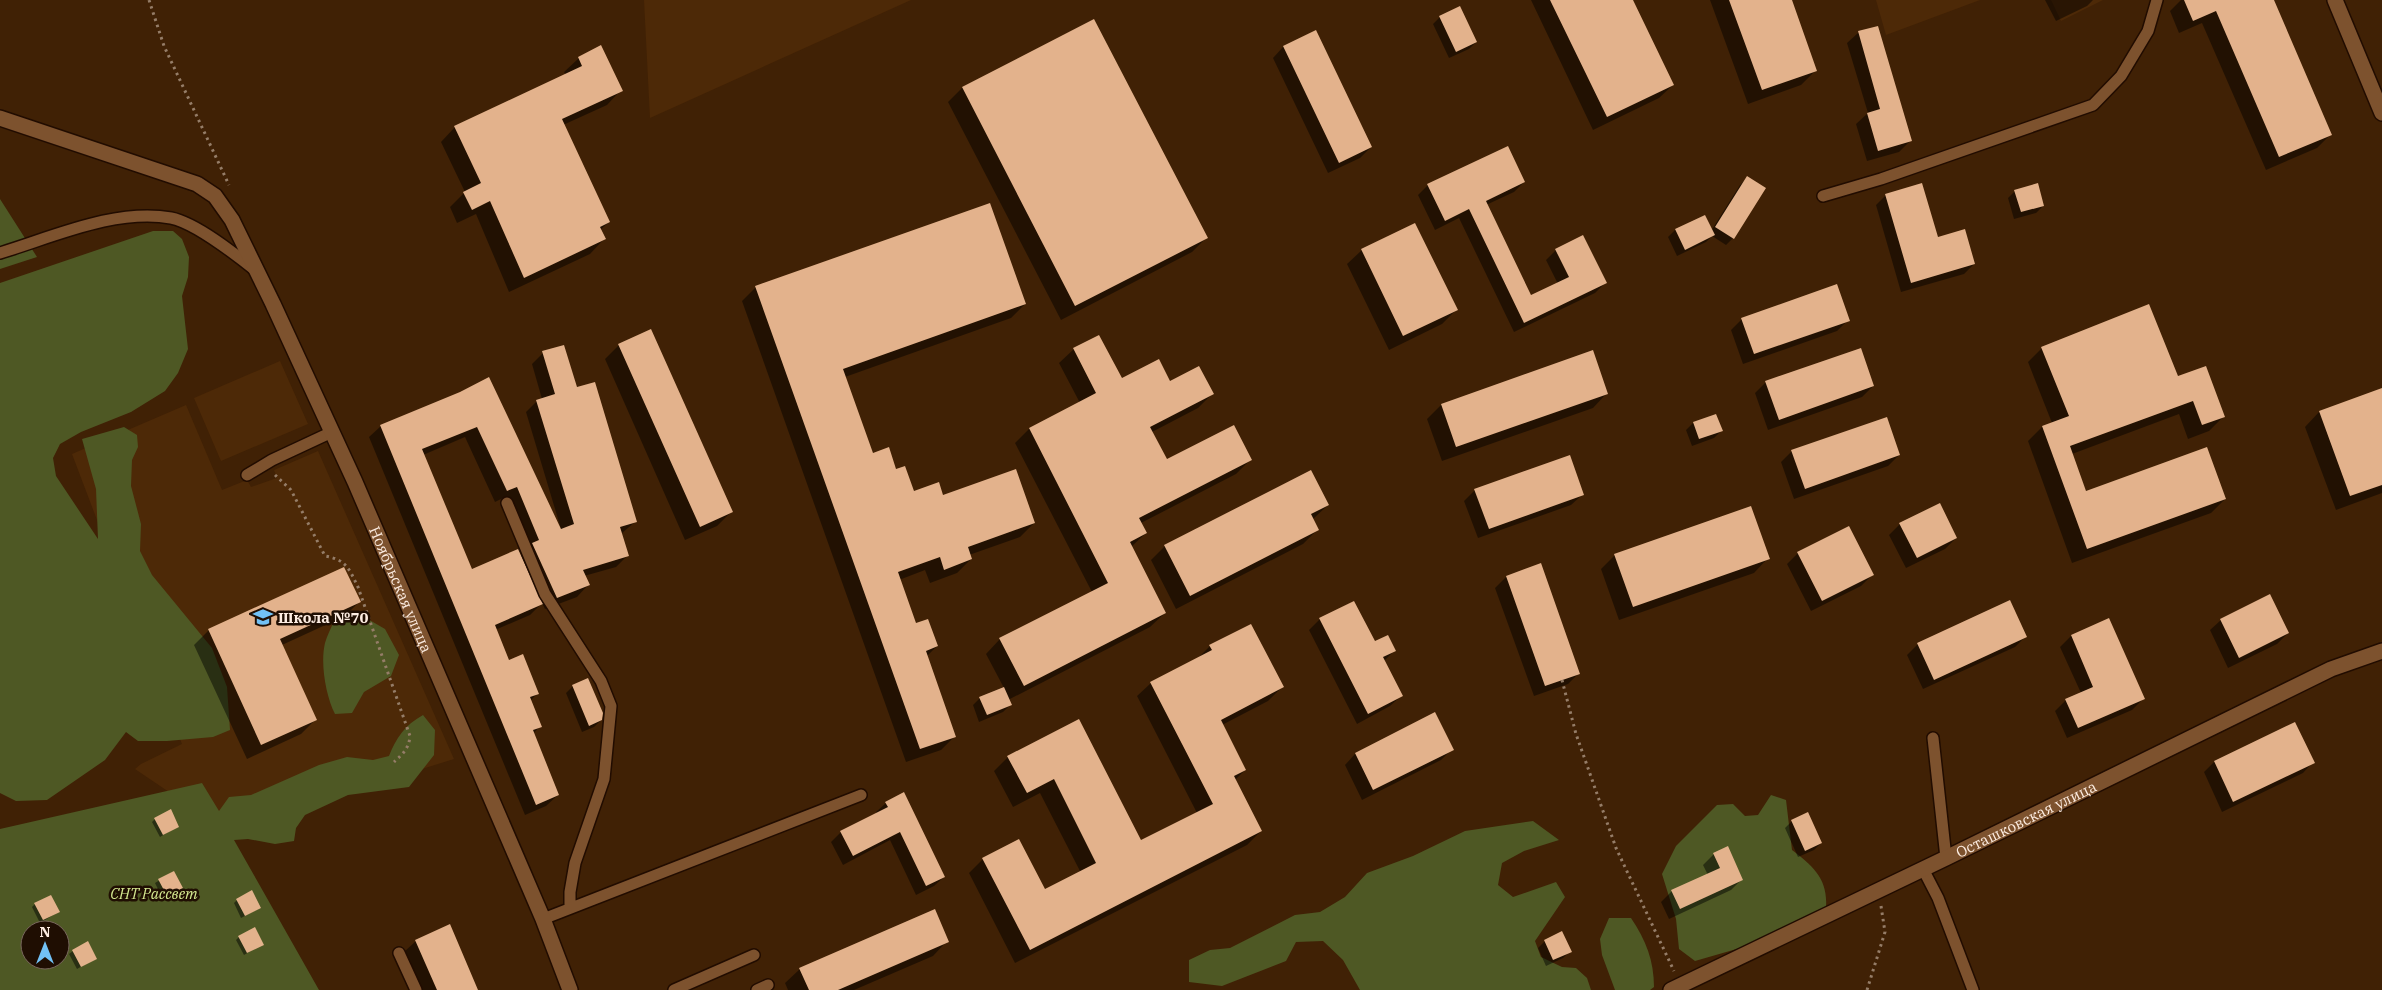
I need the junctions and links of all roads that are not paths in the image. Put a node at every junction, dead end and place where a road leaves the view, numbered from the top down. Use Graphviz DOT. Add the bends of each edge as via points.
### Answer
graph roads {
  1 [pos="2157,0"];
  2 [pos="2335,0"];
  3 [pos="2382,113"];
  4 [pos="0,118"];
  5 [pos="1823,196"];
  6 [pos="0,253"];
  7 [pos="258,274"];
  8 [pos="332,432"];
  9 [pos="247,475"];
  10 [pos="507,503"];
  11 [pos="2382,651"];
  12 [pos="1933,738"];
  13 [pos="861,795"];
  14 [pos="1946,858"];
  15 [pos="1923,869"];
  16 [pos="570,908"];
  17 [pos="543,919"];
  18 [pos="399,953"];
  19 [pos="754,955"];
  20 [pos="768,985"];
  21 [pos="1676,988"];
  22 [pos="416,990"];
  23 [pos="570,990"];
  24 [pos="674,990"];
  25 [pos="757,990"];
  26 [pos="1973,990"];
  1 -- 5 [label="lane" via="2148,31 2121,76 2093,105"];
  2 -- 3 [label="street"];
  4 -- 7 [label="street, Ноябрьская улица" via="197,184 215,196 232,220"];
  6 -- 7 [label="lane" via="106,221 138,215 173,219 207,236"];
  7 -- 8 [label="street, Ноябрьская улица"];
  8 -- 9 [label="lane"];
  8 -- 17 [label="street, Ноябрьская улица"];
  10 -- 16 [label="lane" via="545,594 601,681 611,706 604,778 575,863"];
  11 -- 14 [label="street, Осташковская улица" via="2331,669"];
  12 -- 14 [label="lane"];
  13 -- 16 [label="lane"];
  14 -- 15 [label="street, Осташковская улица"];
  15 -- 21 [label="street, Осташковская улица"];
  15 -- 26 [label="lane" via="1938,898"];
  16 -- 17 [label="lane"];
  17 -- 23 [label="street, Ноябрьская улица"];
  18 -- 22 [label="lane"];
  19 -- 24 [label="lane"];
  20 -- 25 [label="lane"];
}
